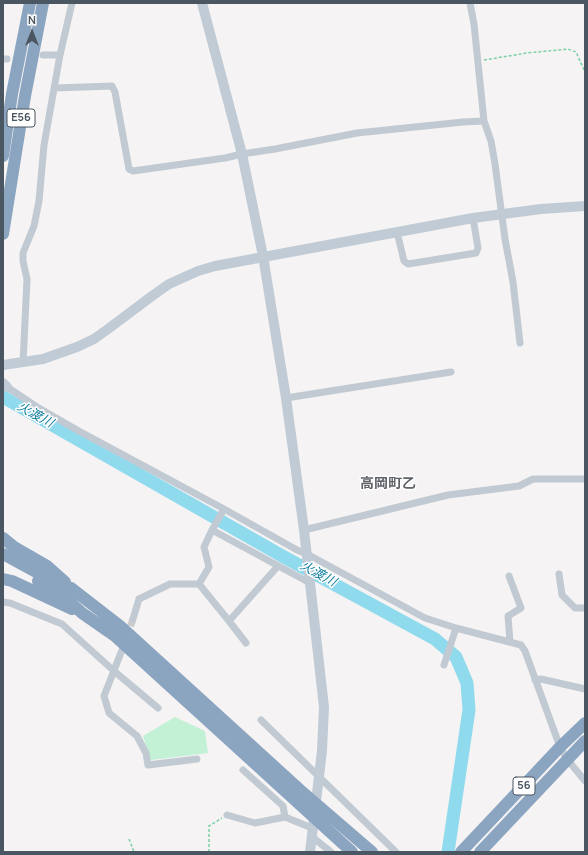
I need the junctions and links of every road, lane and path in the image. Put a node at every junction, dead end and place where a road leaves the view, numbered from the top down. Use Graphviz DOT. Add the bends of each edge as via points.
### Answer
graph roads {
  1 [pos="30,3"];
  2 [pos="43,3"];
  3 [pos="72,3"];
  4 [pos="202,3"];
  5 [pos="470,3"];
  6 [pos="43,54"];
  7 [pos="60,56"];
  8 [pos="478,61"];
  9 [pos="585,72"];
  10 [pos="54,88"];
  11 [pos="484,121"];
  12 [pos="242,154"];
  13 [pos="3,156"];
  14 [pos="585,206"];
  15 [pos="501,214"];
  16 [pos="473,218"];
  17 [pos="398,232"];
  18 [pos="3,234"];
  19 [pos="263,256"];
  20 [pos="520,344"];
  21 [pos="23,362"];
  22 [pos="3,365"];
  23 [pos="451,372"];
  24 [pos="5,385"];
  25 [pos="286,398"];
  26 [pos="585,479"];
  27 [pos="222,511"];
  28 [pos="213,528"];
  29 [pos="304,530"];
  30 [pos="3,538"];
  31 [pos="3,554"];
  32 [pos="307,556"];
  33 [pos="3,563"];
  34 [pos="278,566"];
  35 [pos="559,574"];
  36 [pos="509,576"];
  37 [pos="3,579"];
  38 [pos="310,580"];
  39 [pos="199,584"];
  40 [pos="72,588"];
  41 [pos="3,602"];
  42 [pos="585,608"];
  43 [pos="82,613"];
  44 [pos="133,619"];
  45 [pos="229,621"];
  46 [pos="456,628"];
  47 [pos="510,642"];
  48 [pos="246,643"];
  49 [pos="122,650"];
  50 [pos="444,665"];
  51 [pos="114,671"];
  52 [pos="535,680"];
  53 [pos="585,689"];
  54 [pos="158,708"];
  55 [pos="261,720"];
  56 [pos="585,723"];
  57 [pos="585,741"];
  58 [pos="560,747"];
  59 [pos="197,759"];
  60 [pos="567,759"];
  61 [pos="243,770"];
  62 [pos="319,775"];
  63 [pos="585,781"];
  64 [pos="299,796"];
  65 [pos="227,815"];
  66 [pos="285,817"];
  67 [pos="330,824"];
  68 [pos="311,832"];
  69 [pos="129,839"];
  70 [pos="462,851"];
  71 [pos="134,852"];
  72 [pos="209,852"];
  73 [pos="310,852"];
  74 [pos="331,852"];
  75 [pos="352,852"];
  76 [pos="372,852"];
  77 [pos="396,852"];
  78 [pos="480,852"];
  1 -- 13 [label="highway, E56"];
  2 -- 18 [label="highway, E56"];
  3 -- 7 [label="street"];
  4 -- 12 [label="street"];
  5 -- 8 [label="street"];
  6 -- 7 [label="street"];
  7 -- 10 [label="street"];
  8 -- 9 [label="path" via="568,49 576,52"];
  8 -- 11 [label="street"];
  10 -- 12 [label="street" via="112,86 129,169 132,171"];
  10 -- 21 [label="street" via="44,145 39,202 34,226 23,253 27,279"];
  11 -- 12 [label="street" via="357,133"];
  11 -- 15 [label="street" via="491,141"];
  12 -- 19 [label="street"];
  14 -- 15 [label="street"];
  15 -- 16 [label="street"];
  15 -- 20 [label="street" via="513,282"];
  16 -- 17 [label="street"];
  16 -- 17 [label="street" via="478,248 476,253 408,264 404,261"];
  17 -- 19 [label="street"];
  19 -- 21 [label="street" via="198,271 161,290 94,339 43,359"];
  19 -- 25 [label="street"];
  21 -- 22 [label="street"];
  23 -- 25 [label="street"];
  24 -- 27 [label="street" via="37,407"];
  25 -- 29 [label="street"];
  26 -- 29 [label="street" via="533,479 519,486 448,496"];
  27 -- 28 [label="street"];
  27 -- 32 [label="street"];
  28 -- 34 [label="street"];
  28 -- 39 [label="street" via="204,547 209,566"];
  29 -- 32 [label="street"];
  30 -- 40 [label="highway" via="47,566"];
  31 -- 40 [label="highway" via="49,579"];
  32 -- 38 [label="street"];
  32 -- 46 [label="street" via="425,618"];
  33 -- 43 [label="highway" via="24,572 63,596"];
  34 -- 38 [label="street"];
  34 -- 45 [label="street"];
  35 -- 42 [label="street" via="562,595 576,608"];
  36 -- 47 [label="street" via="521,608 508,616"];
  37 -- 43 [label="highway"];
  38 -- 62 [label="street" via="324,707"];
  39 -- 44 [label="street" via="170,584 139,599"];
  39 -- 45 [label="street"];
  40 -- 64 [label="highway" via="120,626"];
  41 -- 51 [label="street" via="62,624"];
  43 -- 64 [label="highway" via="115,636"];
  45 -- 48 [label="street"];
  46 -- 47 [label="street"];
  46 -- 50 [label="street"];
  47 -- 52 [label="street" via="521,645 525,651"];
  49 -- 51 [label="street"];
  51 -- 54 [label="street"];
  51 -- 59 [label="street" via="104,696 109,713 138,736 146,753 148,765"];
  52 -- 53 [label="street" via="542,679"];
  52 -- 58 [label="street"];
  55 -- 62 [label="street"];
  56 -- 58 [label="highway, 56"];
  57 -- 60 [label="highway, 56"];
  58 -- 60 [label="street"];
  58 -- 70 [label="highway, 56"];
  60 -- 63 [label="street"];
  60 -- 78 [label="highway, 56"];
  61 -- 66 [label="street" via="282,806"];
  62 -- 68 [label="street"];
  62 -- 77 [label="street"];
  64 -- 67 [label="highway"];
  65 -- 66 [label="street" via="255,823"];
  65 -- 72 [label="path" via="209,826"];
  66 -- 68 [label="street"];
  67 -- 75 [label="highway"];
  67 -- 76 [label="highway"];
  68 -- 73 [label="street"];
  68 -- 74 [label="street"];
  69 -- 71 [label="path"];
}
